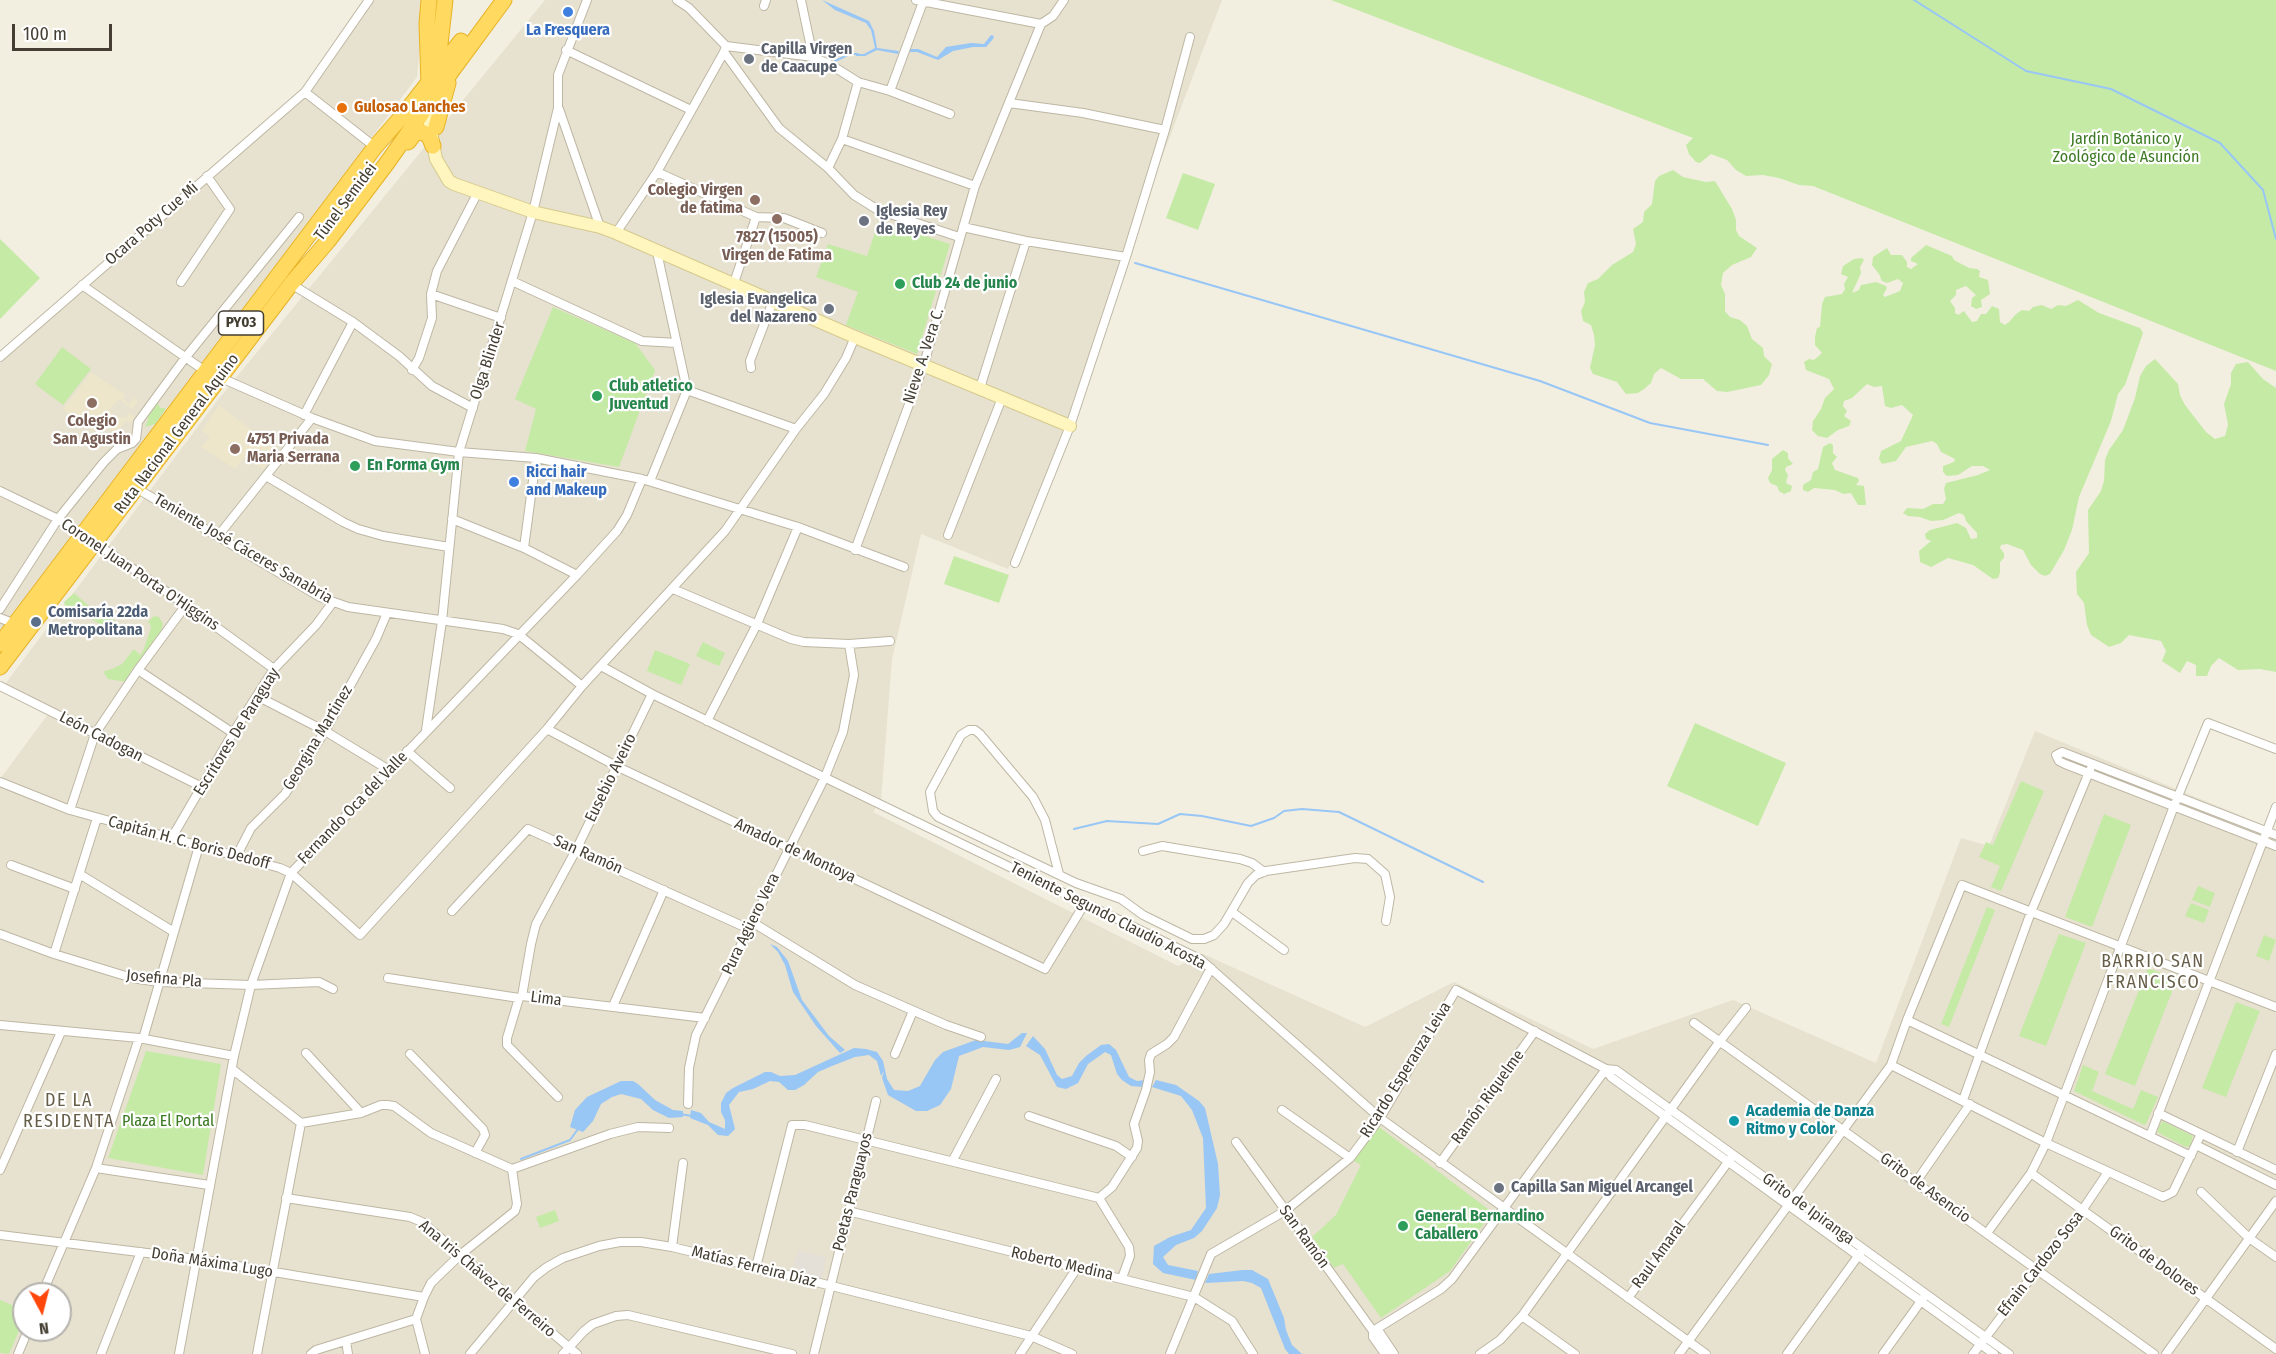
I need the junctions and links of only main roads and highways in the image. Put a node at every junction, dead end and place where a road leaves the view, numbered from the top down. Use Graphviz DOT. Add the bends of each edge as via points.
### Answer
graph roads {
  1 [pos="429,0"];
  2 [pos="440,0"];
  3 [pos="445,0"];
  4 [pos="492,0"];
  5 [pos="504,0"];
  6 [pos="435,30"];
  7 [pos="464,36"];
  8 [pos="436,85"];
  9 [pos="404,114"];
  10 [pos="436,127"];
  11 [pos="400,131"];
  12 [pos="433,146"];
  13 [pos="387,163"];
  14 [pos="294,280"];
  15 [pos="212,374"];
  16 [pos="88,539"];
  17 [pos="0,644"];
  18 [pos="0,667"];
  1 -- 6 [label="highway"];
  2 -- 6 [label="highway"];
  3 -- 6 [label="highway"];
  4 -- 7 [label="highway, Ruta Nacional General Aquino / PY03"];
  5 -- 8 [label="highway, Ruta Nacional General Aquino / PY03"];
  6 -- 7 [label="highway" via="451,45"];
  6 -- 8 [label="highway"];
  6 -- 9 [label="highway"];
  7 -- 8 [label="highway, Ruta Nacional General Aquino / PY03"];
  8 -- 9 [label="highway, Ruta Nacional General Aquino / PY03"];
  8 -- 10 [label="highway"];
  8 -- 13 [label="highway, Ruta Nacional General Aquino / PY03"];
  9 -- 15 [label="highway, Ruta Nacional General Aquino / PY03" via="375,147"];
  11 -- 14 [label="highway, Túnel Semidei" via="307,255"];
  12 -- 13 [label="highway" via="427,134 418,132"];
  13 -- 14 [label="highway, Ruta Nacional General Aquino / PY03"];
  14 -- 15 [label="highway, Ruta Nacional General Aquino / PY03"];
  15 -- 16 [label="highway, Ruta Nacional General Aquino / PY03"];
  15 -- 16 [label="highway, Ruta Nacional General Aquino / PY03" via="136,488"];
  16 -- 17 [label="highway, Ruta Nacional General Aquino / PY03"];
  16 -- 18 [label="highway, Ruta Nacional General Aquino / PY03"];
}
